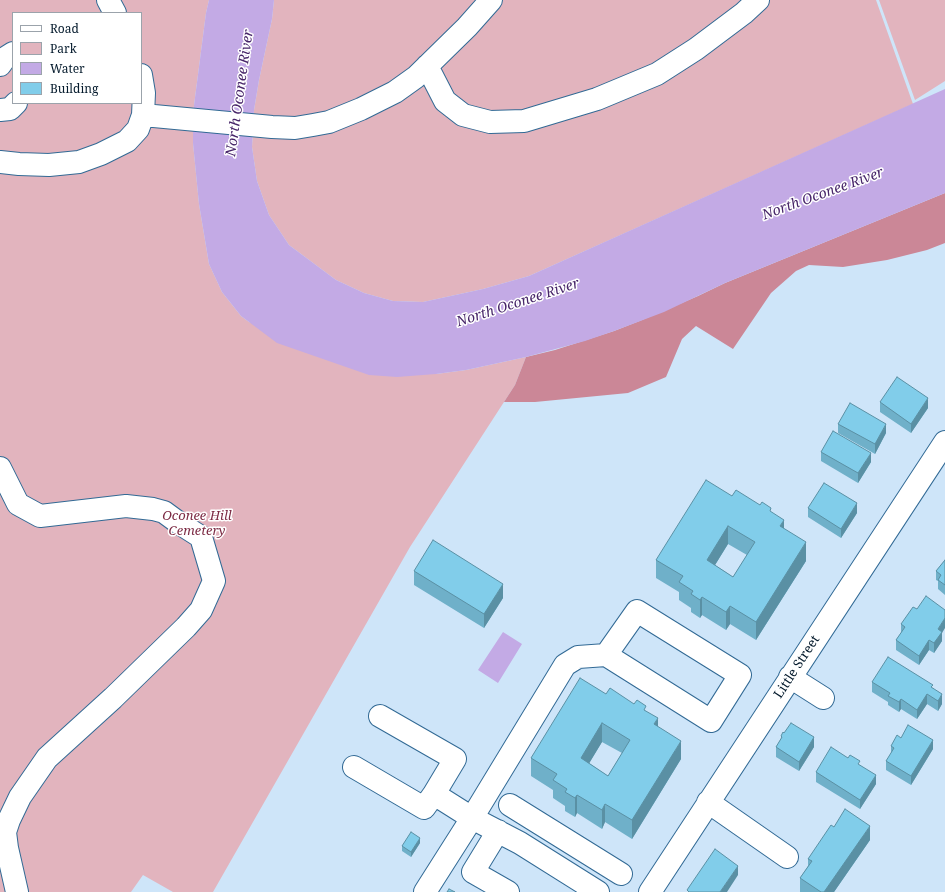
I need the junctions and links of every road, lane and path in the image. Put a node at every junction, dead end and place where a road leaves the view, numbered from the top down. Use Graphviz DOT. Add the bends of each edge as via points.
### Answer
graph roads {
  1 [pos="108,0"];
  2 [pos="491,0"];
  3 [pos="758,0"];
  4 [pos="114,12"];
  5 [pos="12,54"];
  6 [pos="0,65"];
  7 [pos="427,66"];
  8 [pos="142,81"];
  9 [pos="15,104"];
  10 [pos="0,110"];
  11 [pos="152,116"];
  12 [pos="0,162"];
  13 [pos="945,442"];
  14 [pos="0,468"];
  15 [pos="606,655"];
  16 [pos="790,677"];
  17 [pos="823,698"];
  18 [pos="380,716"];
  19 [pos="354,767"];
  20 [pos="434,794"];
  21 [pos="708,802"];
  22 [pos="510,805"];
  23 [pos="472,818"];
  24 [pos="534,820"];
  25 [pos="498,831"];
  26 [pos="520,843"];
  27 [pos="787,857"];
  28 [pos="621,874"];
  29 [pos="17,892"];
  30 [pos="425,892"];
  31 [pos="508,892"];
  32 [pos="598,892"];
  33 [pos="650,892"];
  1 -- 4 [label="street"];
  2 -- 7 [label="street"];
  3 -- 7 [label="street" via="696,49 657,74 597,99 524,121 490,122 463,115 445,101"];
  5 -- 6 [label="street"];
  7 -- 11 [label="street" via="395,92 345,116 313,125 295,128 272,127"];
  8 -- 11 [label="street"];
  9 -- 10 [label="street" via="10,109"];
  11 -- 12 [label="street" via="127,141 78,162 49,165"];
  13 -- 16 [label="street, Little Street"];
  14 -- 29 [label="street" via="18,504 40,516 126,506 164,512 201,537 214,581 201,610 186,628 47,758 20,797 5,832"];
  15 -- 15 [label="street" via="637,611 740,675 711,721"];
  15 -- 23 [label="street" via="578,657 565,665"];
  16 -- 17 [label="street"];
  16 -- 21 [label="street, Little Street"];
  18 -- 20 [label="street" via="455,759"];
  19 -- 20 [label="street" via="424,808"];
  20 -- 23 [label="street"];
  21 -- 27 [label="street"];
  21 -- 33 [label="street, Little Street"];
  22 -- 24 [label="street"];
  23 -- 25 [label="street"];
  23 -- 30 [label="street"];
  24 -- 26 [label="street"];
  24 -- 28 [label="street"];
  25 -- 26 [label="street"];
  25 -- 31 [label="street" via="473,872"];
  26 -- 32 [label="street"];
}
